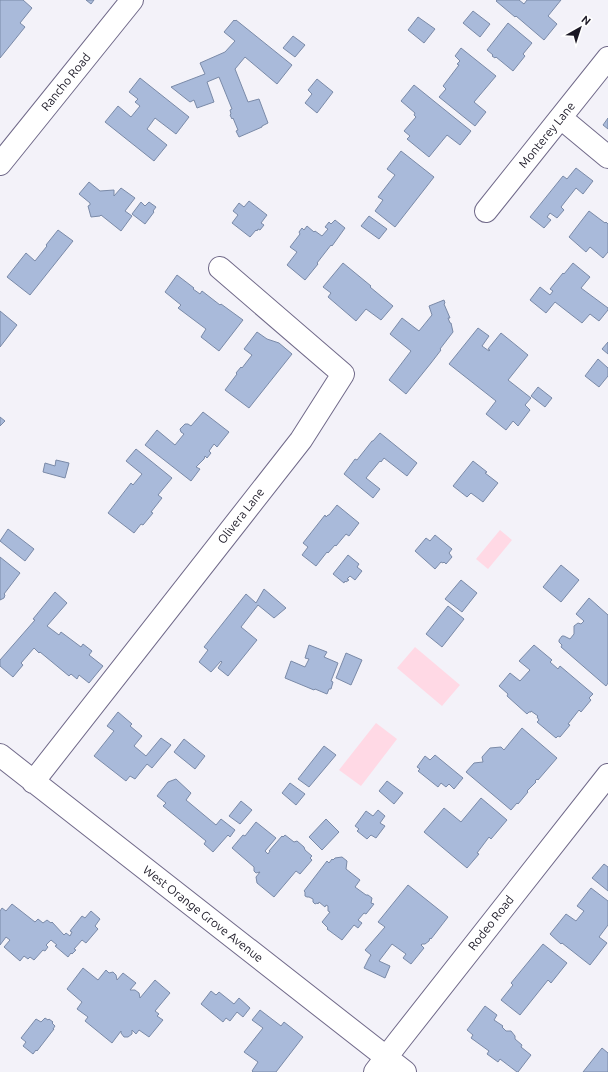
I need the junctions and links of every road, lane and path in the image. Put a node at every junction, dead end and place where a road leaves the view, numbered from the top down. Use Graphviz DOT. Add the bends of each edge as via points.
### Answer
graph roads {
  1 [pos="132,0"];
  2 [pos="608,58"];
  3 [pos="561,118"];
  4 [pos="608,157"];
  5 [pos="0,164"];
  6 [pos="486,211"];
  7 [pos="220,268"];
  8 [pos="0,755"];
  9 [pos="608,775"];
  10 [pos="33,782"];
  11 [pos="381,1065"];
  12 [pos="405,1072"];
  1 -- 5 [label="street, Rancho Road"];
  2 -- 3 [label="street, Monterey Lane"];
  3 -- 4 [label="street"];
  3 -- 6 [label="street, Monterey Lane"];
  7 -- 10 [label="street, Olivera Lane" via="343,374 301,440"];
  8 -- 10 [label="street, West Orange Grove Avenue"];
  9 -- 11 [label="street, Rodeo Road"];
  10 -- 11 [label="street, West Orange Grove Avenue"];
  11 -- 12 [label="street, West Orange Grove Avenue"];
}
